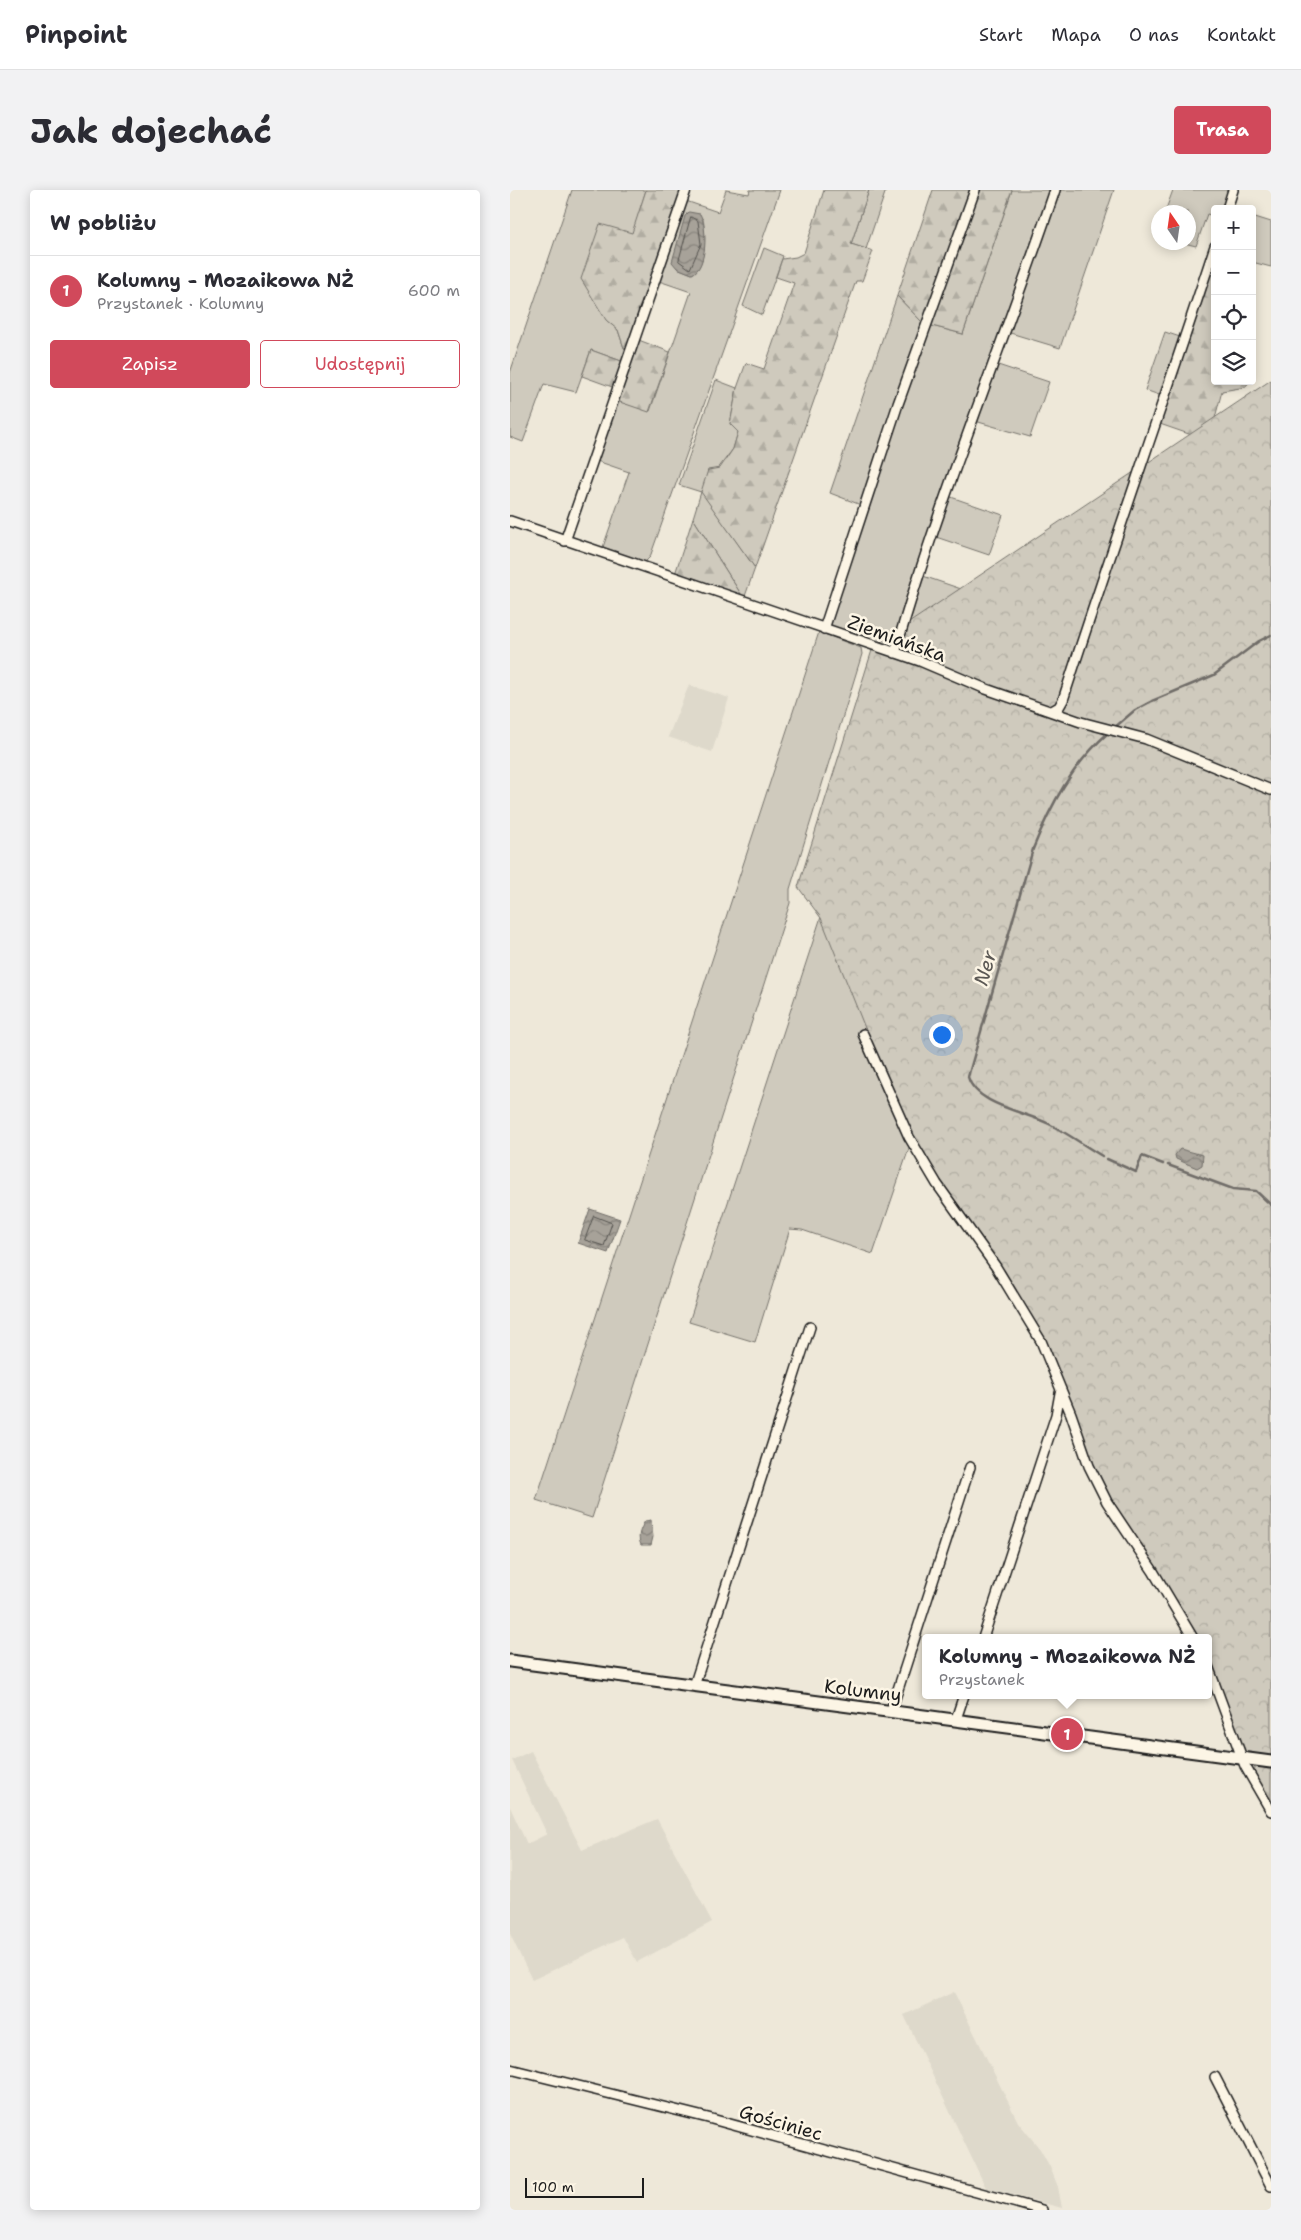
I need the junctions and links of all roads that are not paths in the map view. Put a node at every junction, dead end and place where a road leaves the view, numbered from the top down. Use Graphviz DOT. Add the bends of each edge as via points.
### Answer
graph roads {
  1 [pos="686,190"];
  2 [pos="974,190"];
  3 [pos="1054,190"];
  4 [pos="1233,190"];
  5 [pos="1228,205"];
  6 [pos="1214,250"];
  7 [pos="510,522"];
  8 [pos="566,541"];
  9 [pos="824,630"];
  10 [pos="895,652"];
  11 [pos="1052,711"];
  12 [pos="1271,790"];
  13 [pos="863,1034"];
  14 [pos="810,1327"];
  15 [pos="1060,1392"];
  16 [pos="970,1467"];
  17 [pos="984,1634"];
  18 [pos="1191,1634"];
  19 [pos="510,1661"];
  20 [pos="1212,1677"];
  21 [pos="694,1686"];
  22 [pos="963,1699"];
  23 [pos="891,1711"];
  24 [pos="956,1719"];
  25 [pos="1243,1758"];
  26 [pos="1271,1762"];
  27 [pos="1271,1812"];
  28 [pos="510,2069"];
  29 [pos="1215,2077"];
  30 [pos="1271,2186"];
  31 [pos="1042,2210"];
  1 -- 8 [label="street"];
  2 -- 9 [label="street" via="898,404"];
  3 -- 10 [label="street" via="928,543"];
  4 -- 5 [label="street"];
  6 -- 11 [label="street" via="1063,700"];
  7 -- 8 [label="street, Ziemiańska"];
  8 -- 9 [label="street, Ziemiańska"];
  9 -- 10 [label="street, Ziemiańska"];
  10 -- 11 [label="street, Ziemiańska" via="986,689"];
  11 -- 12 [label="street, Ziemiańska" via="1155,742"];
  13 -- 15 [label="street" via="909,1137 1036,1333"];
  14 -- 21 [label="street"];
  15 -- 17 [label="street" via="1056,1415"];
  15 -- 18 [label="street" via="1107,1502"];
  16 -- 23 [label="street"];
  19 -- 21 [label="street, Kolumny"];
  20 -- 25 [label="street"];
  21 -- 23 [label="street, Kolumny"];
  22 -- 24 [label="street"];
  23 -- 24 [label="street, Kolumny"];
  24 -- 25 [label="street, Kolumny"];
  25 -- 26 [label="street, Kolumny"];
  25 -- 27 [label="street"];
  28 -- 31 [label="street, Gościniec" via="690,2113"];
  29 -- 30 [label="street"];
}
